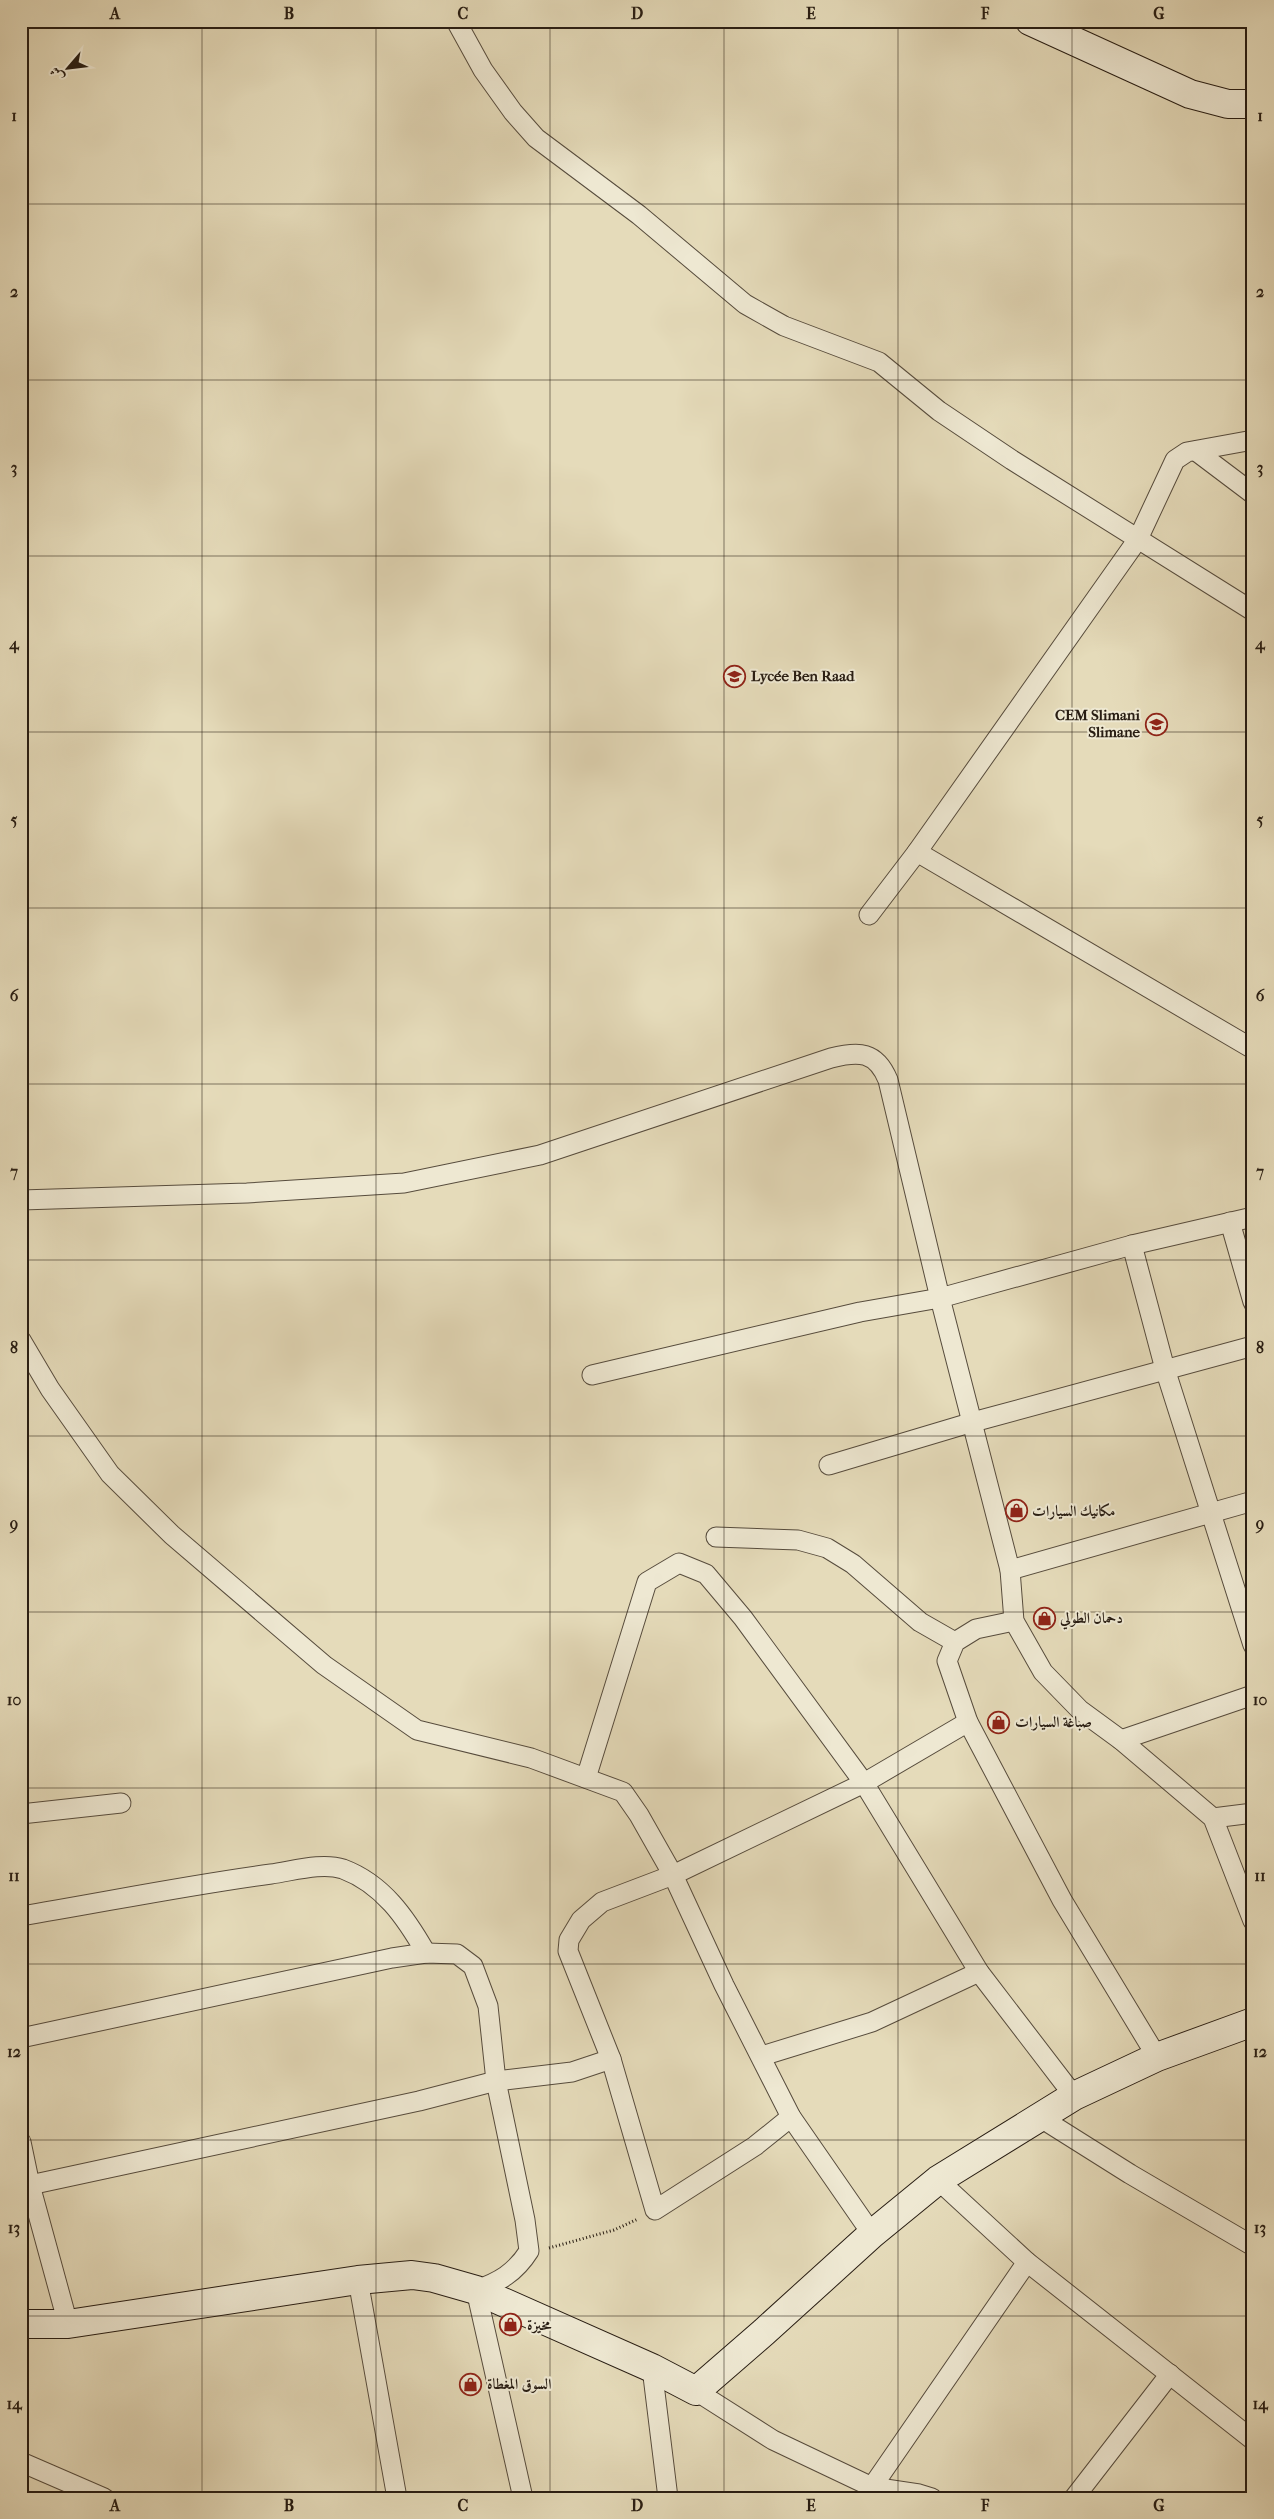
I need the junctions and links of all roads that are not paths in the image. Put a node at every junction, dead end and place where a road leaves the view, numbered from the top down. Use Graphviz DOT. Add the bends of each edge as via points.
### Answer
graph roads {
  1 [pos="456,21"];
  2 [pos="1030,21"];
  3 [pos="1253,104"];
  4 [pos="1253,440"];
  5 [pos="1196,450"];
  6 [pos="1253,494"];
  7 [pos="1138,539"];
  8 [pos="1253,611"];
  9 [pos="917,852"];
  10 [pos="869,915"];
  11 [pos="1253,1049"];
  12 [pos="21,1200"];
  13 [pos="1253,1217"];
  14 [pos="1230,1222"];
  15 [pos="1132,1245"];
  16 [pos="940,1298"];
  17 [pos="1253,1302"];
  18 [pos="21,1340"];
  19 [pos="1253,1346"];
  20 [pos="1165,1368"];
  21 [pos="592,1375"];
  22 [pos="973,1422"];
  23 [pos="829,1465"];
  24 [pos="1253,1501"];
  25 [pos="1211,1514"];
  26 [pos="716,1537"];
  27 [pos="1010,1570"];
  28 [pos="1014,1621"];
  29 [pos="955,1642"];
  30 [pos="1253,1645"];
  31 [pos="1253,1695"];
  32 [pos="968,1722"];
  33 [pos="1121,1740"];
  34 [pos="586,1778"];
  35 [pos="864,1783"];
  36 [pos="121,1803"];
  37 [pos="1253,1813"];
  38 [pos="21,1814"];
  39 [pos="1213,1818"];
  40 [pos="673,1874"];
  41 [pos="21,1916"];
  42 [pos="1253,1921"];
  43 [pos="426,1953"];
  44 [pos="979,1972"];
  45 [pos="1253,2022"];
  46 [pos="21,2038"];
  47 [pos="762,2056"];
  48 [pos="1157,2056"];
  49 [pos="611,2059"];
  50 [pos="496,2081"];
  51 [pos="1074,2096"];
  52 [pos="791,2117"];
  53 [pos="1041,2118"];
  54 [pos="21,2142"];
  55 [pos="938,2180"];
  56 [pos="30,2186"];
  57 [pos="872,2234"];
  58 [pos="1253,2246"];
  59 [pos="1027,2262"];
  60 [pos="358,2280"];
  61 [pos="476,2290"];
  62 [pos="21,2324"];
  63 [pos="68,2324"];
  64 [pos="652,2368"];
  65 [pos="1170,2374"];
  66 [pos="696,2391"];
  67 [pos="1253,2440"];
  68 [pos="21,2462"];
  69 [pos="872,2487"];
  70 [pos="104,2498"];
  71 [pos="397,2498"];
  72 [pos="523,2498"];
  73 [pos="668,2498"];
  74 [pos="932,2498"];
  75 [pos="1074,2498"];
  1 -- 7 [label="street" via="483,70 536,138 639,215 745,304 784,326 879,362 939,411"];
  2 -- 3 [label="street" via="1190,94 1228,104"];
  4 -- 5 [label="street"];
  5 -- 6 [label="street"];
  5 -- 7 [label="street" via="1180,456 1171,466"];
  7 -- 8 [label="street"];
  7 -- 9 [label="street"];
  9 -- 10 [label="street"];
  9 -- 11 [label="street"];
  12 -- 16 [label="street" via="246,1193 404,1183 540,1155 851,1053 869,1056 876,1061 888,1080"];
  13 -- 14 [label="street"];
  14 -- 15 [label="street"];
  14 -- 17 [label="street"];
  15 -- 16 [label="street"];
  15 -- 20 [label="street"];
  16 -- 21 [label="street" via="860,1312"];
  16 -- 22 [label="street"];
  18 -- 34 [label="street" via="50,1389 110,1474 172,1535 324,1664 417,1730 531,1758"];
  19 -- 20 [label="street"];
  20 -- 22 [label="street"];
  20 -- 25 [label="street"];
  22 -- 23 [label="street"];
  22 -- 27 [label="street"];
  24 -- 25 [label="street"];
  25 -- 27 [label="street"];
  25 -- 30 [label="street"];
  26 -- 29 [label="street" via="798,1540 827,1548 853,1564 920,1622"];
  27 -- 28 [label="street"];
  28 -- 29 [label="street" via="976,1629"];
  28 -- 33 [label="street" via="1043,1672 1080,1710"];
  29 -- 32 [label="street" via="947,1661"];
  31 -- 33 [label="street"];
  32 -- 35 [label="street"];
  32 -- 48 [label="street" via="1062,1900"];
  33 -- 39 [label="street"];
  34 -- 35 [label="street" via="648,1582 679,1563 706,1574 743,1618"];
  34 -- 40 [label="street" via="623,1792"];
  35 -- 40 [label="street"];
  35 -- 44 [label="street"];
  36 -- 38 [label="street"];
  37 -- 39 [label="street"];
  39 -- 42 [label="street"];
  40 -- 47 [label="street" via="724,1985"];
  40 -- 49 [label="street" via="602,1902 581,1920 569,1940 568,1951"];
  41 -- 43 [label="street" via="221,1881 314,1868 341,1868 381,1892 410,1926"];
  43 -- 46 [label="street"];
  43 -- 50 [label="street" via="457,1954 473,1966 488,2006"];
  44 -- 47 [label="street" via="872,2022"];
  44 -- 51 [label="street"];
  45 -- 48 [label="street"];
  47 -- 52 [label="street"];
  48 -- 51 [label="street"];
  49 -- 50 [label="street" via="572,2072"];
  49 -- 52 [label="street" via="654,2210 756,2146"];
  50 -- 56 [label="street" via="419,2102"];
  50 -- 61 [label="street" via="529,2251 510,2274 497,2283"];
  51 -- 53 [label="street"];
  52 -- 57 [label="street"];
  53 -- 55 [label="street"];
  53 -- 58 [label="street"];
  54 -- 56 [label="street"];
  55 -- 57 [label="street"];
  55 -- 59 [label="street"];
  56 -- 63 [label="street"];
  57 -- 66 [label="street"];
  59 -- 65 [label="street"];
  59 -- 69 [label="street"];
  60 -- 61 [label="street" via="412,2276 434,2278"];
  60 -- 63 [label="street"];
  60 -- 71 [label="street"];
  61 -- 64 [label="street"];
  61 -- 72 [label="street"];
  62 -- 63 [label="street"];
  64 -- 66 [label="street"];
  64 -- 73 [label="street"];
  65 -- 67 [label="street"];
  65 -- 75 [label="street"];
  66 -- 69 [label="street" via="773,2440"];
  68 -- 70 [label="street"];
  69 -- 74 [label="street"];
}
